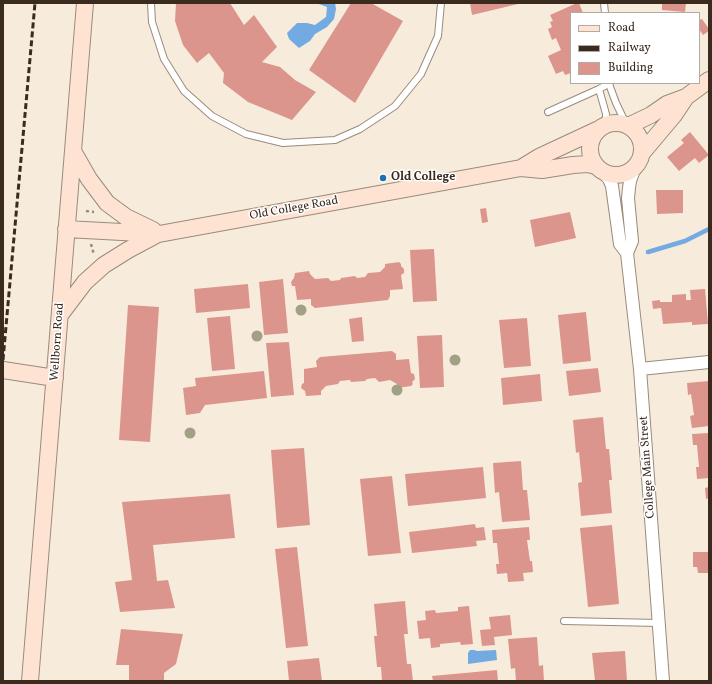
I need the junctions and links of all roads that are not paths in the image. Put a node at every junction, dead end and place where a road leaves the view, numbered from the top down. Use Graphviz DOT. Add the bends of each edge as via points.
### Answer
graph roads {
  1 [pos="85,3"];
  2 [pos="151,3"];
  3 [pos="441,3"];
  4 [pos="709,80"];
  5 [pos="610,84"];
  6 [pos="599,90"];
  7 [pos="686,97"];
  8 [pos="548,112"];
  9 [pos="628,126"];
  10 [pos="603,127"];
  11 [pos="72,151"];
  12 [pos="638,160"];
  13 [pos="521,168"];
  14 [pos="599,168"];
  15 [pos="66,228"];
  16 [pos="159,234"];
  17 [pos="627,253"];
  18 [pos="60,315"];
  19 [pos="709,362"];
  20 [pos="640,369"];
  21 [pos="3,370"];
  22 [pos="55,378"];
  23 [pos="564,622"];
  24 [pos="659,623"];
  25 [pos="30,681"];
  26 [pos="664,681"];
  1 -- 11 [label="street, Wellborn Road"];
  2 -- 3 [label="lane" via="152,22 164,59 184,91 219,120 246,134 283,143 335,140 360,129 395,106 421,74 438,36"];
  4 -- 7 [label="street"];
  5 -- 6 [label="lane"];
  5 -- 9 [label="lane"];
  6 -- 8 [label="lane"];
  6 -- 10 [label="lane" via="606,114"];
  7 -- 9 [label="street" via="667,104"];
  7 -- 12 [label="street"];
  9 -- 10 [label="street" via="614,123"];
  9 -- 12 [label="street" via="635,131 642,145"];
  10 -- 13 [label="street, Old College Road"];
  10 -- 14 [label="street" via="590,142 592,158"];
  11 -- 15 [label="street, Wellborn Road"];
  11 -- 16 [label="street" via="107,203 126,217"];
  12 -- 14 [label="street" via="628,172 620,175 610,175"];
  12 -- 17 [label="street, College Main Street" via="628,188 632,241"];
  13 -- 14 [label="street, Old College Road" via="542,170 588,164"];
  13 -- 16 [label="street, Old College Road"];
  14 -- 17 [label="street, College Main Street" via="612,186 620,244"];
  15 -- 16 [label="street, Old College Road"];
  15 -- 18 [label="street, Wellborn Road"];
  16 -- 18 [label="street" via="104,265 85,282"];
  17 -- 20 [label="street, College Main Street"];
  18 -- 22 [label="street, Wellborn Road"];
  19 -- 20 [label="street"];
  20 -- 24 [label="street, College Main Street"];
  21 -- 22 [label="street"];
  22 -- 25 [label="street, Wellborn Road"];
  23 -- 24 [label="lane"];
  24 -- 26 [label="street, College Main Street"];
}
